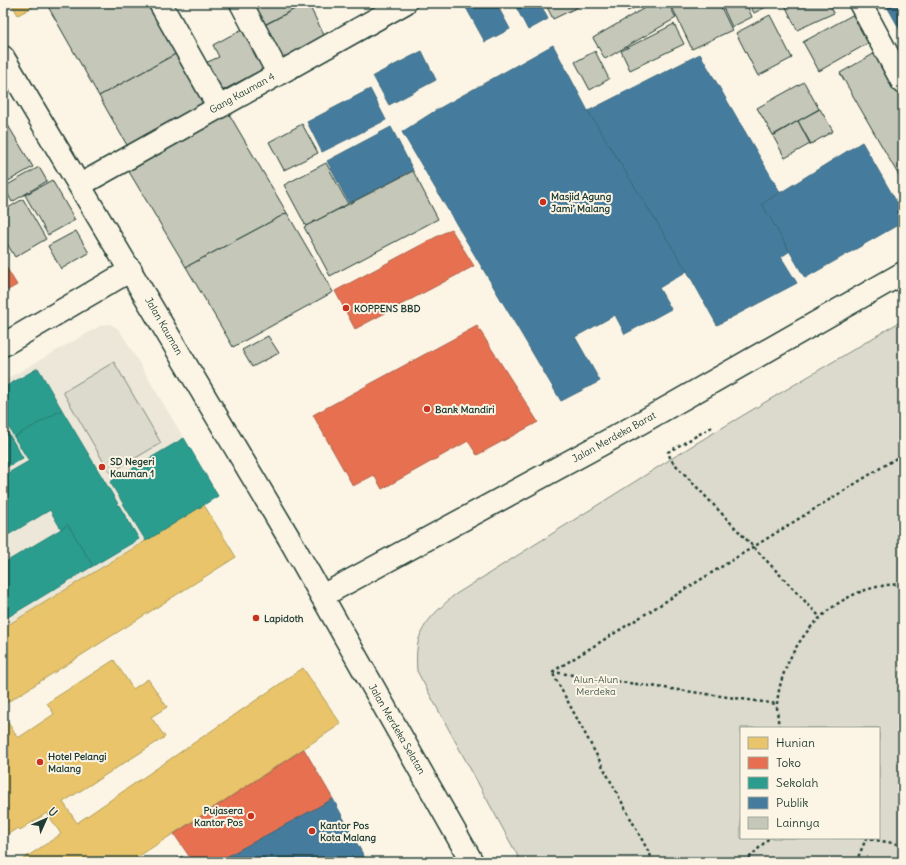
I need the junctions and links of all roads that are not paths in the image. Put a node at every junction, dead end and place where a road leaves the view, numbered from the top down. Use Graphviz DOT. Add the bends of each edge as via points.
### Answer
graph roads {
  1 [pos="160,3"];
  2 [pos="240,3"];
  3 [pos="405,3"];
  4 [pos="860,3"];
  5 [pos="3,57"];
  6 [pos="278,73"];
  7 [pos="903,83"];
  8 [pos="218,106"];
  9 [pos="80,185"];
  10 [pos="131,270"];
  11 [pos="903,273"];
  12 [pos="3,345"];
  13 [pos="322,596"];
  14 [pos="472,862"];
  1 -- 8 [label="main road"];
  2 -- 6 [label="main road"];
  3 -- 6 [label="main road, Gang Kauman 4"];
  4 -- 7 [label="main road"];
  5 -- 9 [label="main road, Jalan Kauman"];
  6 -- 8 [label="main road, Gang Kauman 4"];
  8 -- 9 [label="main road, Gang Kauman 4"];
  9 -- 10 [label="main road, Jalan Kauman"];
  10 -- 12 [label="main road"];
  10 -- 13 [label="main road, Jalan Kauman"];
  11 -- 13 [label="main road, Jalan Merdeka Barat" via="635,426"];
  13 -- 14 [label="main road, Jalan Merdeka Selatan"];
}
